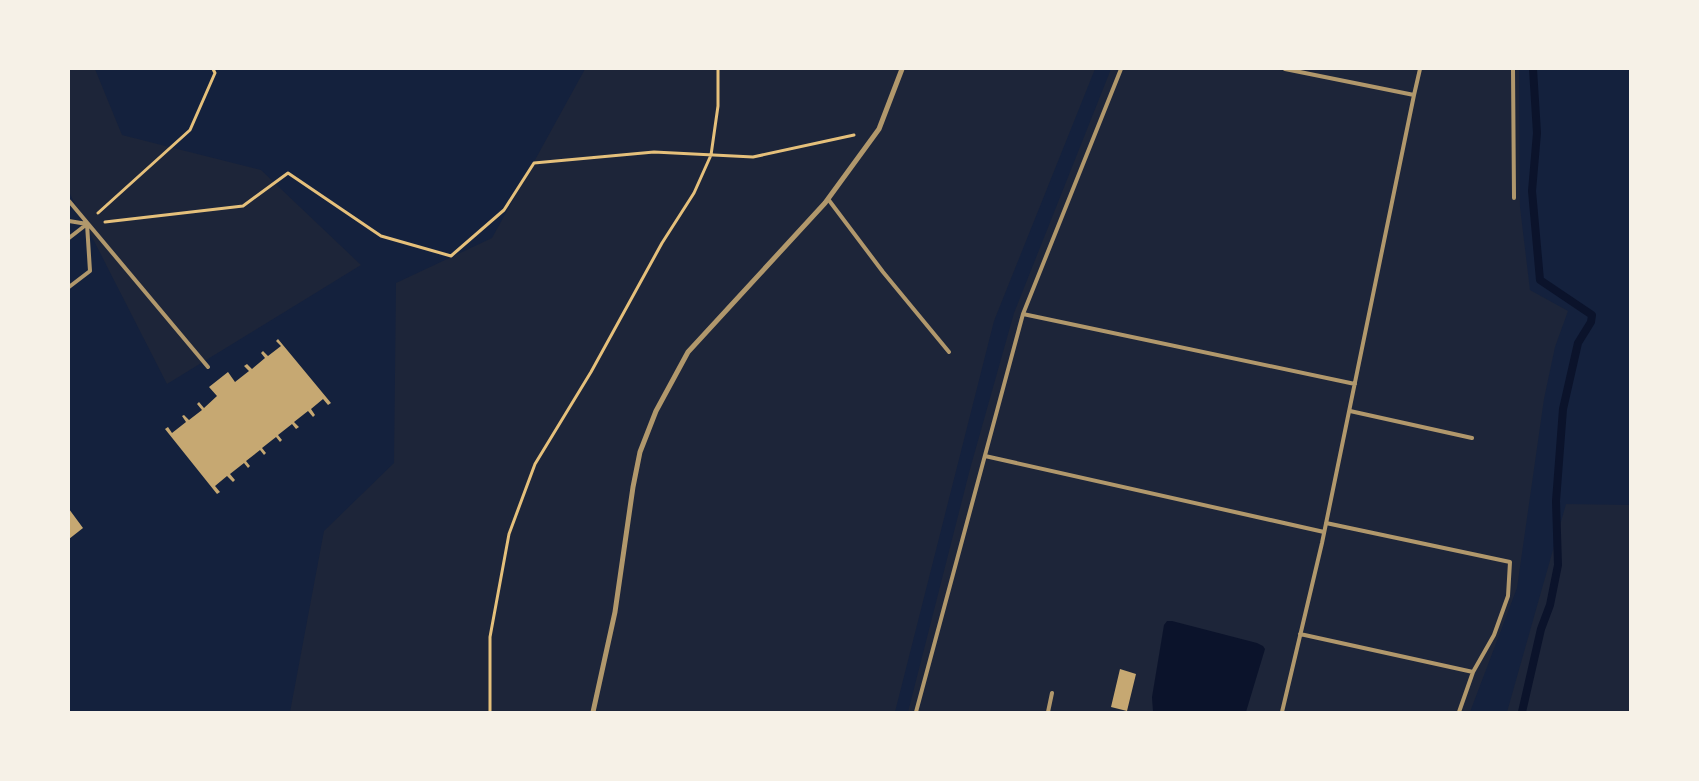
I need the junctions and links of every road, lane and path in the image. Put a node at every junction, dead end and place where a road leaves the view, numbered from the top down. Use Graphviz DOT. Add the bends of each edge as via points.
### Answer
graph roads {
  1 [pos="213,69"];
  2 [pos="718,69"];
  3 [pos="902,69"];
  4 [pos="1121,69"];
  5 [pos="1285,69"];
  6 [pos="1420,69"];
  7 [pos="1513,69"];
  8 [pos="1414,95"];
  9 [pos="879,129"];
  10 [pos="711,155"];
  11 [pos="1514,198"];
  12 [pos="828,199"];
  13 [pos="69,201"];
  14 [pos="69,221"];
  15 [pos="87,224"];
  16 [pos="69,238"];
  17 [pos="69,287"];
  18 [pos="1023,314"];
  19 [pos="949,352"];
  20 [pos="208,367"];
  21 [pos="1355,384"];
  22 [pos="1350,411"];
  23 [pos="1472,438"];
  24 [pos="985,456"];
  25 [pos="1326,523"];
  26 [pos="1324,532"];
  27 [pos="1300,634"];
  28 [pos="1472,672"];
  29 [pos="1052,693"];
  30 [pos="490,712"];
  31 [pos="593,712"];
  32 [pos="916,712"];
  33 [pos="1048,712"];
  34 [pos="1282,712"];
  35 [pos="1459,712"];
  1 -- 15 [label="path" via="215,73 190,130"];
  2 -- 10 [label="path" via="718,106"];
  3 -- 9 [label="street"];
  4 -- 18 [label="lane"];
  5 -- 8 [label="lane"];
  6 -- 8 [label="lane"];
  7 -- 11 [label="lane"];
  8 -- 21 [label="lane"];
  9 -- 10 [label="path" via="753,157"];
  9 -- 12 [label="street"];
  10 -- 15 [label="path" via="654,152 534,163 504,210 451,256 381,236 288,173 243,206"];
  10 -- 30 [label="path" via="694,193 535,464 507,543 490,637"];
  12 -- 19 [label="lane"];
  12 -- 31 [label="street" via="688,352 656,411 640,452 615,612"];
  13 -- 15 [label="lane"];
  14 -- 15 [label="lane"];
  15 -- 16 [label="lane"];
  15 -- 17 [label="lane" via="90,271"];
  15 -- 20 [label="lane"];
  18 -- 21 [label="lane"];
  18 -- 24 [label="lane"];
  21 -- 22 [label="lane"];
  22 -- 23 [label="lane"];
  22 -- 25 [label="lane"];
  24 -- 26 [label="lane"];
  24 -- 32 [label="lane"];
  25 -- 26 [label="lane"];
  25 -- 28 [label="lane" via="1510,562 1508,596 1494,635"];
  26 -- 27 [label="lane"];
  27 -- 28 [label="lane"];
  27 -- 34 [label="lane"];
  28 -- 35 [label="lane"];
  29 -- 33 [label="lane"];
}
